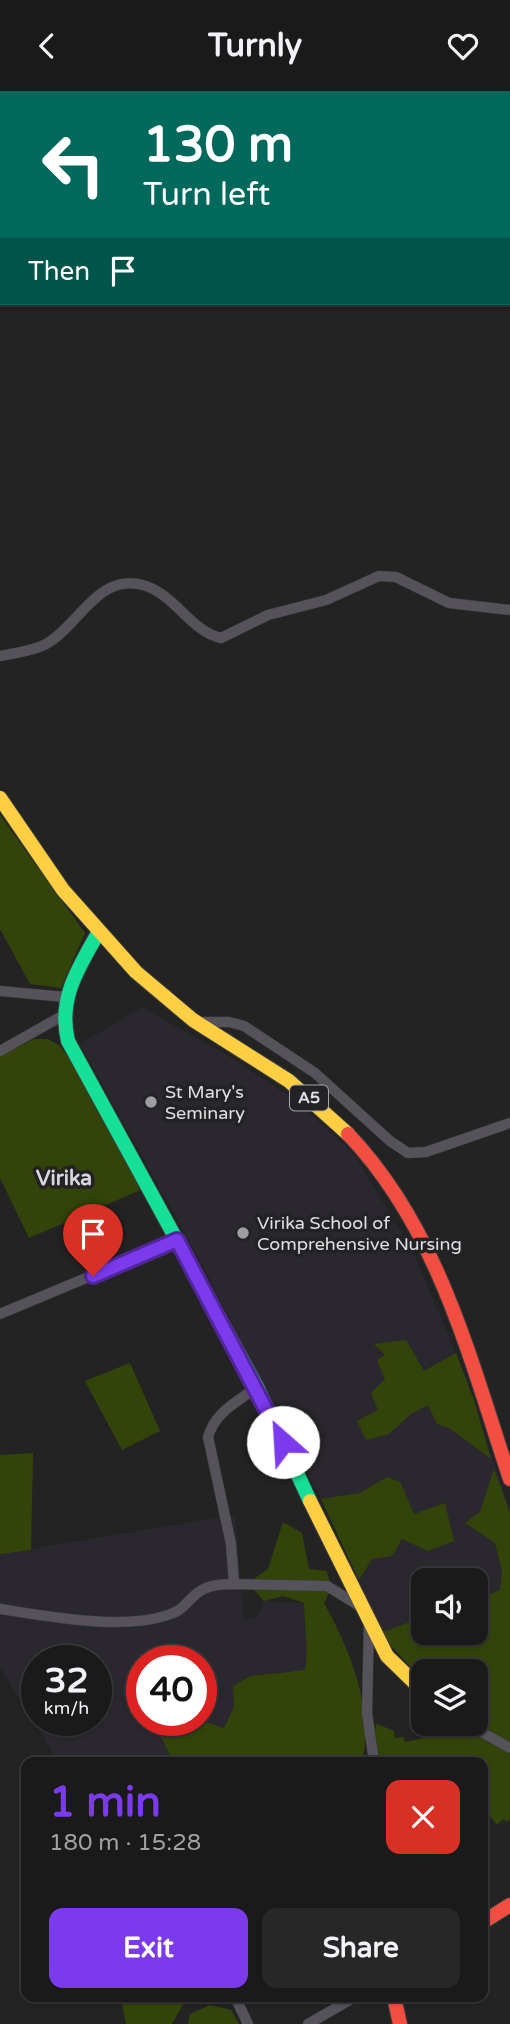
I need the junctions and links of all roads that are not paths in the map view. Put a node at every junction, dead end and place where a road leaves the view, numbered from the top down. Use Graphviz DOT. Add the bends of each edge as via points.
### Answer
graph roads {
  1 [pos="510,610"];
  2 [pos="0,656"];
  3 [pos="0,798"];
  4 [pos="97,935"];
  5 [pos="0,991"];
  6 [pos="65,997"];
  7 [pos="62,1016"];
  8 [pos="197,1022"];
  9 [pos="0,1051"];
  10 [pos="510,1123"];
  11 [pos="177,1240"];
  12 [pos="0,1314"];
  13 [pos="257,1387"];
  14 [pos="510,1479"];
  15 [pos="341,1568"];
  16 [pos="234,1584"];
  17 [pos="327,1586"];
  18 [pos="0,1609"];
  19 [pos="365,1613"];
  20 [pos="411,1679"];
  21 [pos="488,1736"];
  22 [pos="510,1748"];
  23 [pos="373,1757"];
  24 [pos="510,1905"];
  25 [pos="488,1919"];
  26 [pos="237,2002"];
  27 [pos="346,2002"];
  28 [pos="248,2024"];
  29 [pos="308,2024"];
  1 -- 2 [label="street" via="449,603 396,577 379,576 326,600 268,615 221,638 211,636 155,590 127,585 97,595 45,645"];
  3 -- 4 [label="main road, A5" via="53,880"];
  4 -- 6 [label="main road"];
  4 -- 8 [label="main road, A5" via="149,985"];
  5 -- 6 [label="street"];
  6 -- 7 [label="main road"];
  7 -- 9 [label="street"];
  7 -- 11 [label="main road" via="68,1041"];
  8 -- 10 [label="street" via="244,1026 315,1073 408,1153 426,1153"];
  8 -- 14 [label="main road, A5" via="296,1087 355,1141 385,1180 428,1253 462,1331"];
  11 -- 12 [label="street"];
  11 -- 13 [label="main road"];
  13 -- 15 [label="main road"];
  13 -- 16 [label="street" via="219,1415 208,1437 231,1543"];
  15 -- 17 [label="street"];
  15 -- 19 [label="main road"];
  16 -- 17 [label="street"];
  16 -- 18 [label="street" via="207,1587 173,1613 149,1619 65,1620"];
  17 -- 19 [label="street"];
  19 -- 20 [label="main road" via="387,1655"];
  19 -- 23 [label="street" via="367,1713"];
  21 -- 22 [label="street"];
  24 -- 25 [label="main road"];
  26 -- 28 [label="street"];
  27 -- 29 [label="street"];
}
